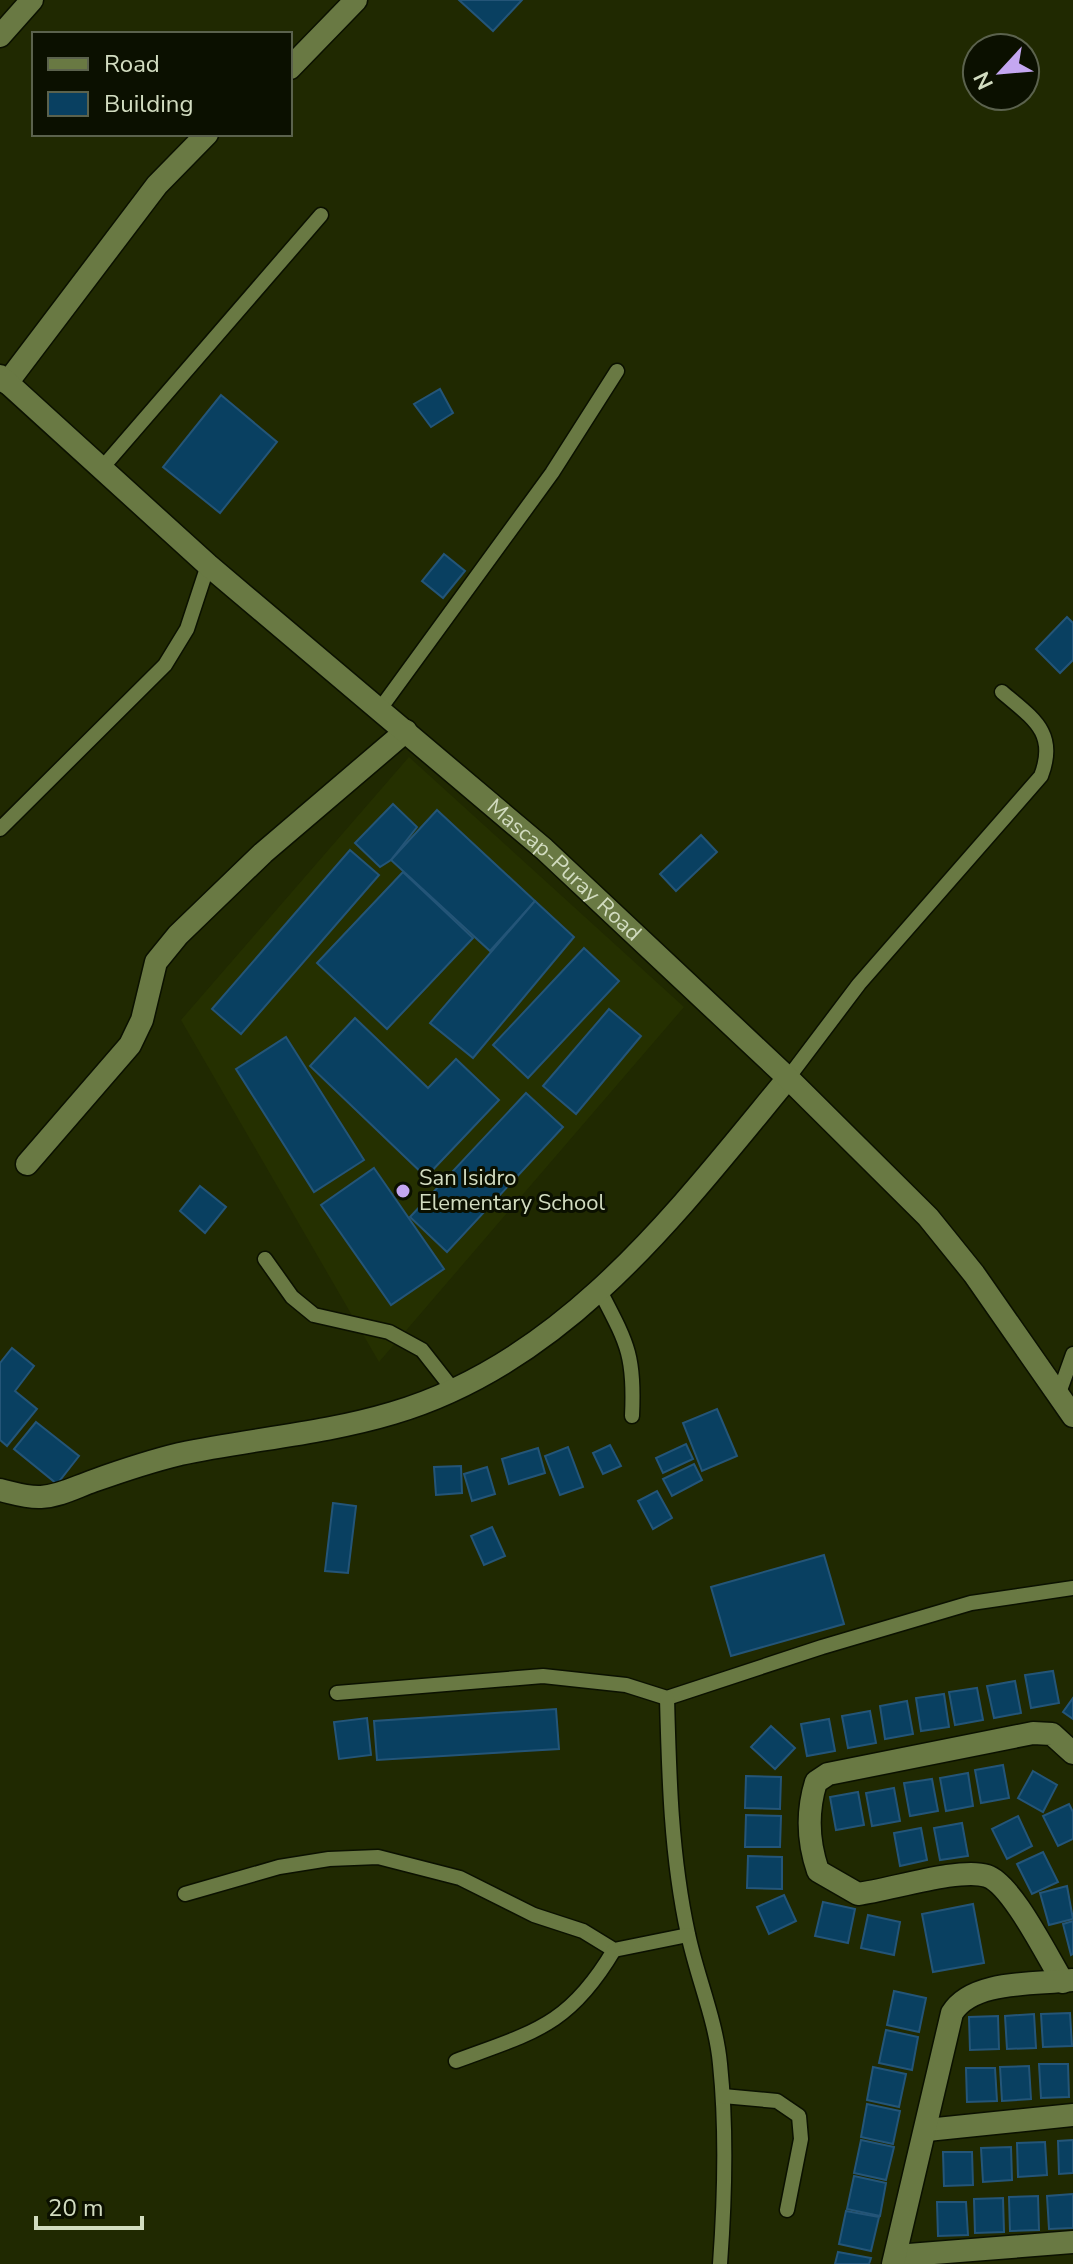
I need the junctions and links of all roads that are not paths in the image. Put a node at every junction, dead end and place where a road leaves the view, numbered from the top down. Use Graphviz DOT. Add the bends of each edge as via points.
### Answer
graph roads {
  1 [pos="32,0"];
  2 [pos="356,0"];
  3 [pos="0,36"];
  4 [pos="292,66"];
  5 [pos="205,136"];
  6 [pos="321,215"];
  7 [pos="617,371"];
  8 [pos="3,380"];
  9 [pos="102,468"];
  10 [pos="208,565"];
  11 [pos="1002,692"];
  12 [pos="380,709"];
  13 [pos="406,731"];
  14 [pos="0,829"];
  15 [pos="788,1078"];
  16 [pos="27,1164"];
  17 [pos="265,1259"];
  18 [pos="600,1291"];
  19 [pos="1073,1354"];
  20 [pos="455,1392"];
  21 [pos="1059,1393"];
  22 [pos="632,1416"];
  23 [pos="1073,1416"];
  24 [pos="0,1490"];
  25 [pos="1073,1588"];
  26 [pos="337,1693"];
  27 [pos="667,1698"];
  28 [pos="1073,1753"];
  29 [pos="185,1894"];
  30 [pos="688,1935"];
  31 [pos="614,1950"];
  32 [pos="1068,1981"];
  33 [pos="456,2061"];
  34 [pos="723,2096"];
  35 [pos="1073,2115"];
  36 [pos="927,2130"];
  37 [pos="787,2210"];
  38 [pos="1073,2242"];
  39 [pos="895,2260"];
  40 [pos="720,2264"];
  1 -- 3 [label="street"];
  2 -- 4 [label="street"];
  5 -- 8 [label="street" via="157,185"];
  6 -- 9 [label="lane"];
  7 -- 12 [label="lane" via="552,473"];
  8 -- 9 [label="street, Mascap-Puray Road"];
  9 -- 10 [label="street, Mascap-Puray Road"];
  10 -- 12 [label="street, Mascap-Puray Road"];
  10 -- 14 [label="lane" via="187,629 165,665"];
  11 -- 15 [label="lane" via="1040,726 1048,742 1041,776 859,984"];
  12 -- 13 [label="street, Mascap-Puray Road"];
  13 -- 15 [label="street, Mascap-Puray Road" via="544,849"];
  13 -- 16 [label="street" via="263,853 178,935 156,962 130,1045"];
  15 -- 18 [label="street" via="660,1232"];
  15 -- 21 [label="street, Mascap-Puray Road" via="928,1217"];
  17 -- 20 [label="lane" via="292,1297 314,1315 389,1332 422,1350"];
  18 -- 20 [label="street" via="514,1358"];
  18 -- 22 [label="lane" via="632,1362"];
  19 -- 21 [label="lane"];
  20 -- 24 [label="street" via="307,1435 174,1456 58,1495 38,1498"];
  21 -- 23 [label="street, Mascap-Puray Road"];
  25 -- 27 [label="lane" via="971,1603"];
  26 -- 27 [label="lane" via="543,1676 626,1685"];
  27 -- 30 [label="lane" via="675,1858"];
  28 -- 32 [label="street" via="1052,1734 1033,1733 828,1774 816,1782 810,1802 811,1852 818,1871 858,1894 966,1873 989,1876 1006,1890"];
  29 -- 31 [label="lane" via="279,1867 378,1857 460,1878 534,1915 583,1931"];
  30 -- 31 [label="lane"];
  30 -- 34 [label="lane" via="720,2060"];
  31 -- 33 [label="lane" via="572,2008 530,2034"];
  32 -- 36 [label="street" via="976,1993 960,2001 952,2013"];
  34 -- 37 [label="lane" via="777,2101 799,2116 801,2139"];
  34 -- 40 [label="lane" via="727,2166"];
  35 -- 36 [label="street"];
  36 -- 39 [label="street"];
  38 -- 39 [label="street"];
}
